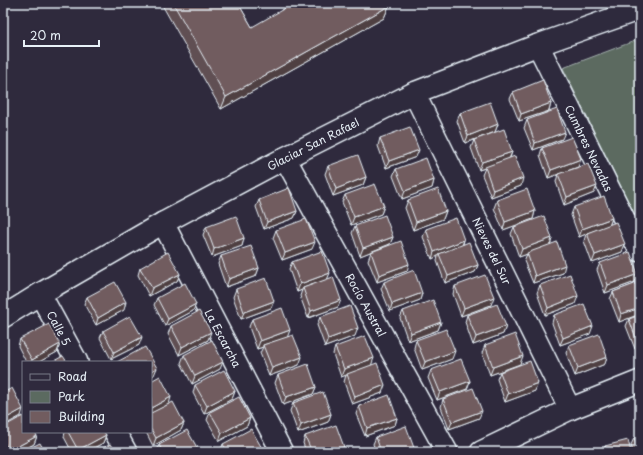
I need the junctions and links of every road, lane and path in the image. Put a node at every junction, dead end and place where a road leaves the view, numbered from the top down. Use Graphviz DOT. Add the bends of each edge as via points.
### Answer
graph roads {
  1 [pos="640,9"];
  2 [pos="538,45"];
  3 [pos="414,93"];
  4 [pos="285,158"];
  5 [pos="163,223"];
  6 [pos="640,251"];
  7 [pos="40,294"];
  8 [pos="3,317"];
  9 [pos="76,361"];
  10 [pos="640,381"];
  11 [pos="570,409"];
  12 [pos="116,433"];
  13 [pos="126,452"];
  14 [pos="282,452"];
  15 [pos="447,452"];
  16 [pos="481,452"];
  1 -- 2 [label="street, Glaciar San Rafael"];
  2 -- 3 [label="street, Glaciar San Rafael"];
  2 -- 6 [label="street, Cumbres Nevadas"];
  3 -- 4 [label="street, Glaciar San Rafael"];
  3 -- 11 [label="street, Nieves del Sur"];
  4 -- 5 [label="street, Glaciar San Rafael"];
  4 -- 15 [label="street, Rocío Austral"];
  5 -- 7 [label="street, Glaciar San Rafael"];
  5 -- 14 [label="street, La Escarcha"];
  7 -- 8 [label="street, Glaciar San Rafael"];
  7 -- 9 [label="street, Calle 5"];
  10 -- 11 [label="street"];
  11 -- 16 [label="street"];
  12 -- 13 [label="street"];
}
